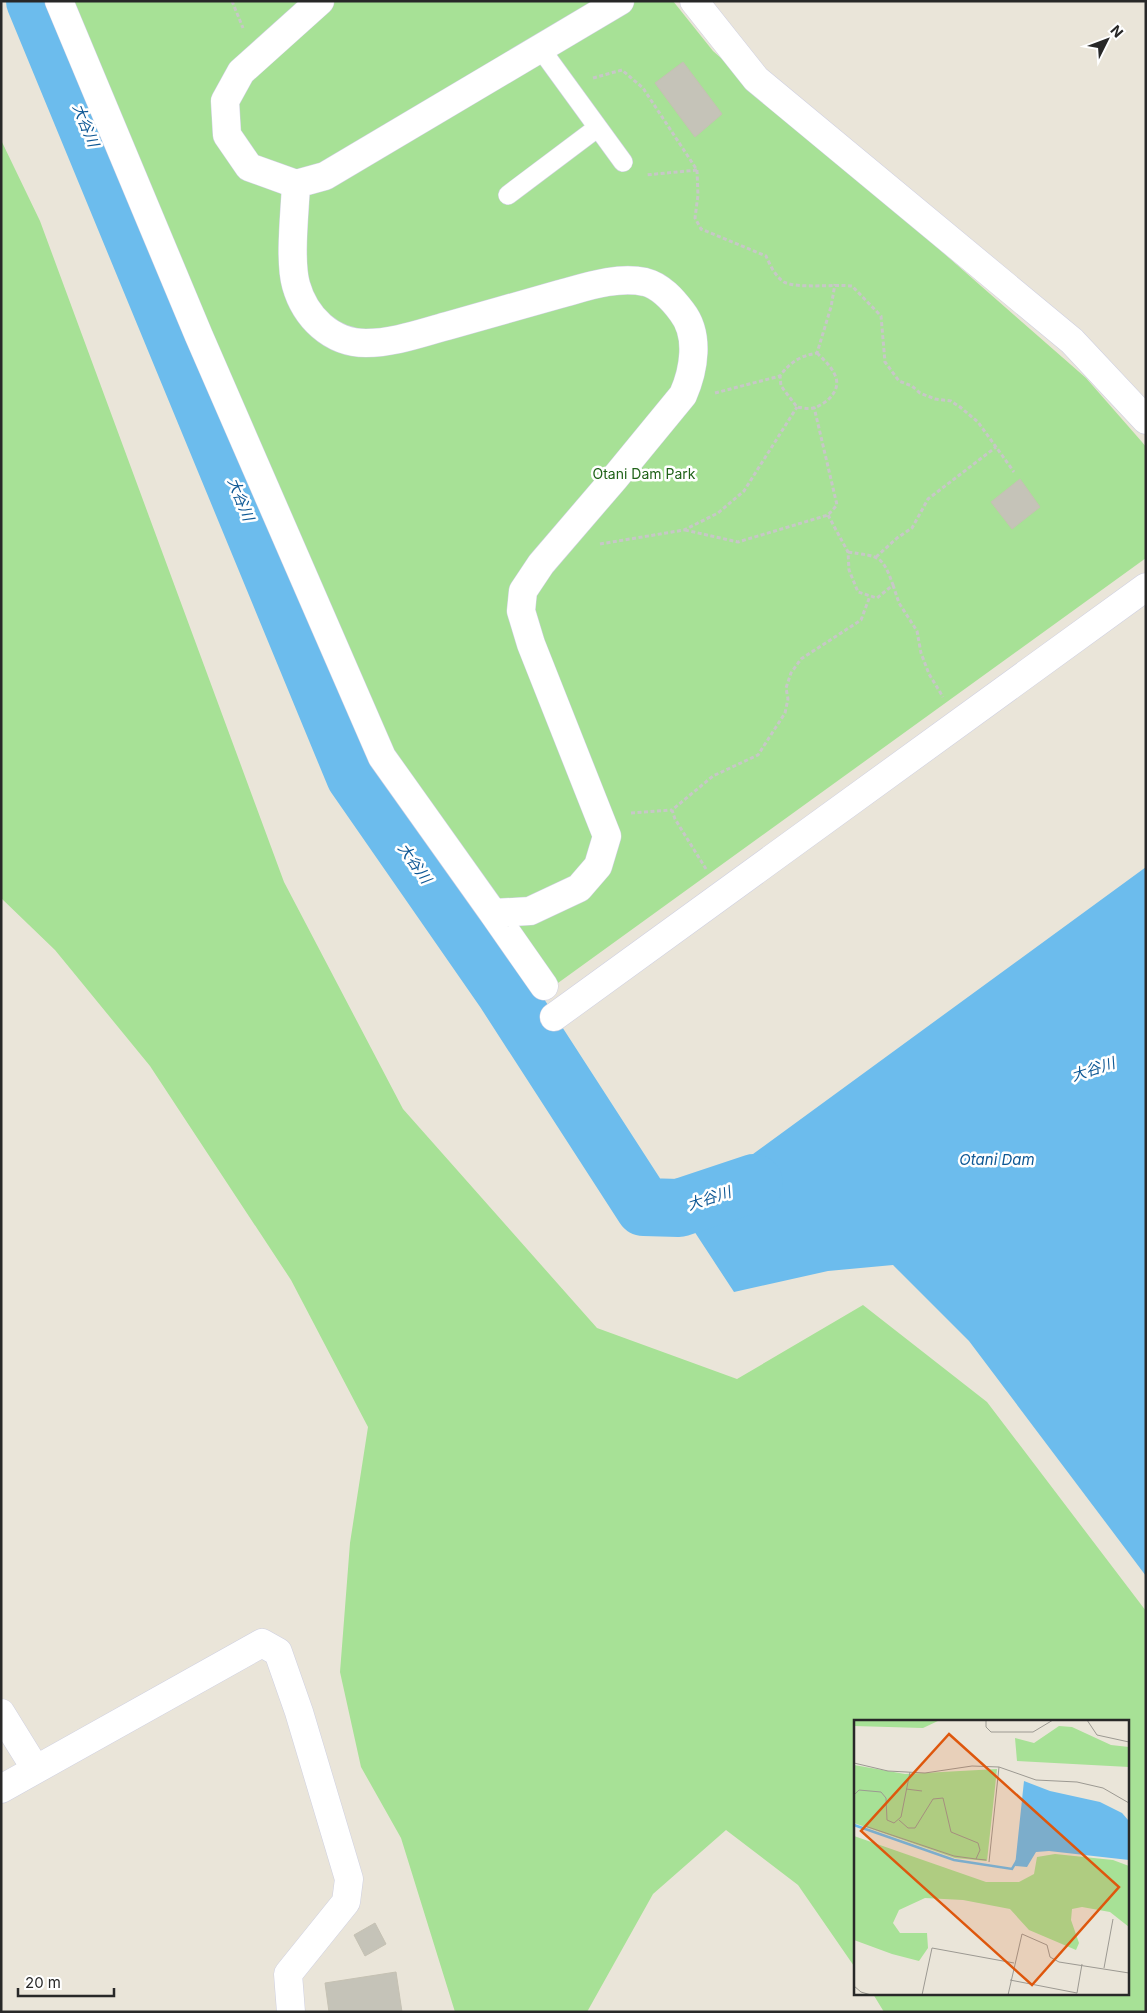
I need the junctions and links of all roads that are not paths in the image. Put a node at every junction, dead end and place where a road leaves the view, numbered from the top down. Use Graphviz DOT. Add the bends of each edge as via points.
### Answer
graph roads {
  1 [pos="60,1"];
  2 [pos="320,1"];
  3 [pos="620,1"];
  4 [pos="694,1"];
  5 [pos="540,48"];
  6 [pos="596,128"];
  7 [pos="623,162"];
  8 [pos="296,184"];
  9 [pos="508,195"];
  10 [pos="1146,420"];
  11 [pos="1146,587"];
  12 [pos="493,913"];
  13 [pos="544,986"];
  14 [pos="554,1017"];
  15 [pos="1,1713"];
  16 [pos="36,1768"];
  17 [pos="1,1789"];
  18 [pos="291,2012"];
  1 -- 12 [label="street" via="199,336 382,757"];
  2 -- 8 [label="street" via="241,72 225,102 227,135 249,167"];
  3 -- 5 [label="street"];
  4 -- 10 [label="street" via="756,79 1072,341"];
  5 -- 6 [label="lane"];
  5 -- 8 [label="street" via="325,176"];
  6 -- 7 [label="lane"];
  6 -- 9 [label="lane"];
  8 -- 12 [label="street" via="293,239 296,285 310,318 334,336 365,343 401,339 588,286 627,280 646,282 670,296 686,317 694,343 689,380 679,400 541,564 524,591 521,611 531,644 607,836 598,866 578,888 530,911"];
  11 -- 14 [label="street"];
  12 -- 13 [label="street"];
  15 -- 16 [label="street"];
  16 -- 17 [label="street"];
  16 -- 18 [label="street" via="262,1643 278,1652 349,1879 346,1902 288,1974"];
}
